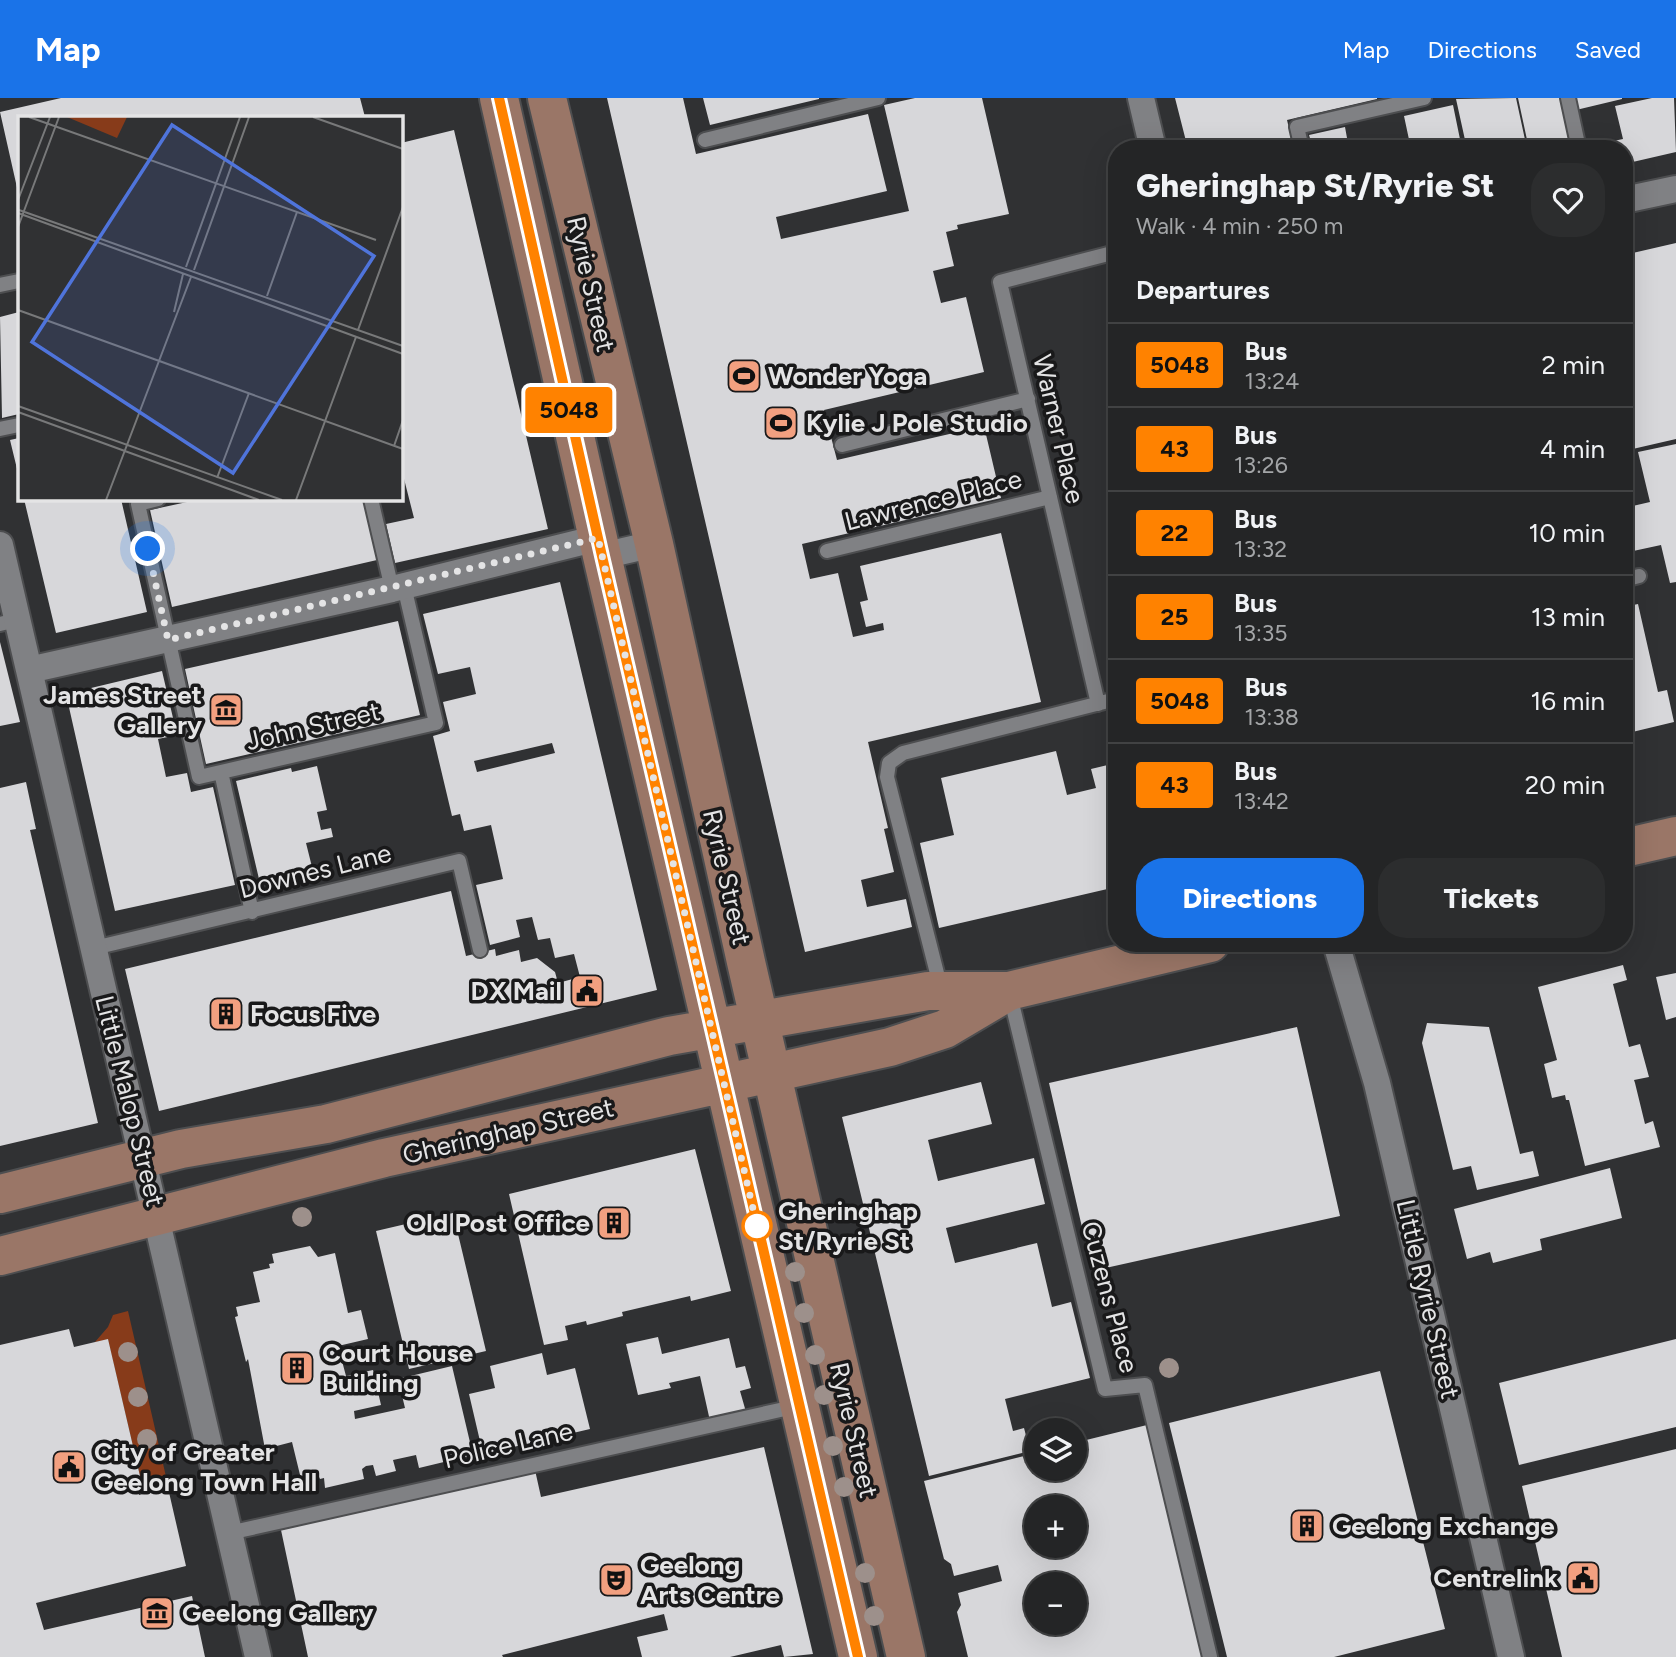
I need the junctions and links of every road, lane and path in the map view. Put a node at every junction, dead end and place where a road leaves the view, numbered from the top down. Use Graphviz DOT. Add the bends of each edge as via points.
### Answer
graph roads {
  1 [pos="499,98"];
  2 [pos="547,98"];
  3 [pos="878,98"];
  4 [pos="1141,98"];
  5 [pos="1424,98"];
  6 [pos="1568,98"];
  7 [pos="705,140"];
  8 [pos="1151,140"];
  9 [pos="1300,140"];
  10 [pos="1577,140"];
  11 [pos="1676,189"];
  12 [pos="1633,198"];
  13 [pos="1108,254"];
  14 [pos="18,281"];
  15 [pos="0,285"];
  16 [pos="1028,399"];
  17 [pos="18,425"];
  18 [pos="0,429"];
  19 [pos="842,445"];
  20 [pos="1050,497"];
  21 [pos="153,500"];
  22 [pos="371,500"];
  23 [pos="654,544"];
  24 [pos="0,545"];
  25 [pos="600,547"];
  26 [pos="827,551"];
  27 [pos="1639,576"];
  28 [pos="1633,578"];
  29 [pos="398,587"];
  30 [pos="9,622"];
  31 [pos="168,640"];
  32 [pos="30,670"];
  33 [pos="1108,701"];
  34 [pos="1098,704"];
  35 [pos="221,772"];
  36 [pos="1676,836"];
  37 [pos="1633,846"];
  38 [pos="252,912"];
  39 [pos="94,948"];
  40 [pos="480,950"];
  41 [pos="1172,952"];
  42 [pos="1339,952"];
  43 [pos="1009,991"];
  44 [pos="946,1007"];
  45 [pos="760,1022"];
  46 [pos="713,1029"];
  47 [pos="772,1073"];
  48 [pos="725,1082"];
  49 [pos="143,1158"];
  50 [pos="0,1194"];
  51 [pos="158,1216"];
  52 [pos="0,1256"];
  53 [pos="798,1406"];
  54 [pos="229,1533"];
  55 [pos="258,1657"];
  56 [pos="858,1657"];
  57 [pos="906,1657"];
  58 [pos="1210,1657"];
  59 [pos="1511,1657"];
  1 -- 25 [label="main road, Ryrie Street"];
  2 -- 23 [label="main road, Ryrie Street"];
  3 -- 7 [label="lane"];
  4 -- 8 [label="street"];
  5 -- 9 [label="lane" via="1297,127"];
  6 -- 10 [label="lane"];
  11 -- 12 [label="street"];
  13 -- 16 [label="lane, Warner Place" via="1000,282"];
  14 -- 15 [label="lane"];
  16 -- 19 [label="lane"];
  16 -- 20 [label="lane, Warner Place"];
  17 -- 18 [label="lane"];
  20 -- 26 [label="lane, Lawrence Place"];
  20 -- 34 [label="lane, Warner Place"];
  21 -- 31 [label="lane" via="138,503"];
  22 -- 29 [label="lane"];
  23 -- 25 [label="street"];
  23 -- 45 [label="main road, Ryrie Street"];
  24 -- 30 [label="street, Little Malop Street"];
  25 -- 29 [label="street"];
  25 -- 46 [label="main road, Ryrie Street"];
  27 -- 28 [label="lane"];
  29 -- 31 [label="street"];
  29 -- 35 [label="lane, John Street" via="436,723"];
  30 -- 32 [label="street, Little Malop Street"];
  31 -- 32 [label="street"];
  31 -- 35 [label="lane, John Street" via="199,777"];
  32 -- 39 [label="street, Little Malop Street"];
  33 -- 34 [label="lane"];
  34 -- 44 [label="lane" via="903,753 890,763 887,777"];
  35 -- 38 [label="lane"];
  36 -- 37 [label="main road"];
  38 -- 39 [label="lane, Downes Lane"];
  38 -- 40 [label="lane, Downes Lane" via="459,861"];
  39 -- 49 [label="street, Little Malop Street"];
  41 -- 43 [label="main road, Gheringhap Street"];
  42 -- 59 [label="street, Little Ryrie Street" via="1377,1083"];
  43 -- 44 [label="main road, Gheringhap Street"];
  43 -- 58 [label="lane, Cuzens Place" via="1105,1389 1145,1385"];
  44 -- 45 [label="main road, Gheringhap Street"];
  44 -- 47 [label="main road, Gheringhap Street" via="910,1042"];
  45 -- 46 [label="main road, Gheringhap Street"];
  45 -- 47 [label="main road, Ryrie Street"];
  46 -- 48 [label="main road, Ryrie Street"];
  46 -- 49 [label="main road, Gheringhap Street" via="661,1038 326,1125"];
  47 -- 48 [label="main road, Gheringhap Street"];
  47 -- 57 [label="main road, Ryrie Street"];
  48 -- 51 [label="main road, Gheringhap Street" via="384,1158"];
  48 -- 53 [label="main road, Ryrie Street"];
  49 -- 50 [label="main road, Gheringhap Street"];
  49 -- 51 [label="street, Little Malop Street"];
  51 -- 52 [label="main road, Gheringhap Street"];
  51 -- 54 [label="street, Little Malop Street"];
  53 -- 54 [label="lane, Police Lane"];
  53 -- 56 [label="main road, Ryrie Street"];
  54 -- 55 [label="street, Little Malop Street"];
}
